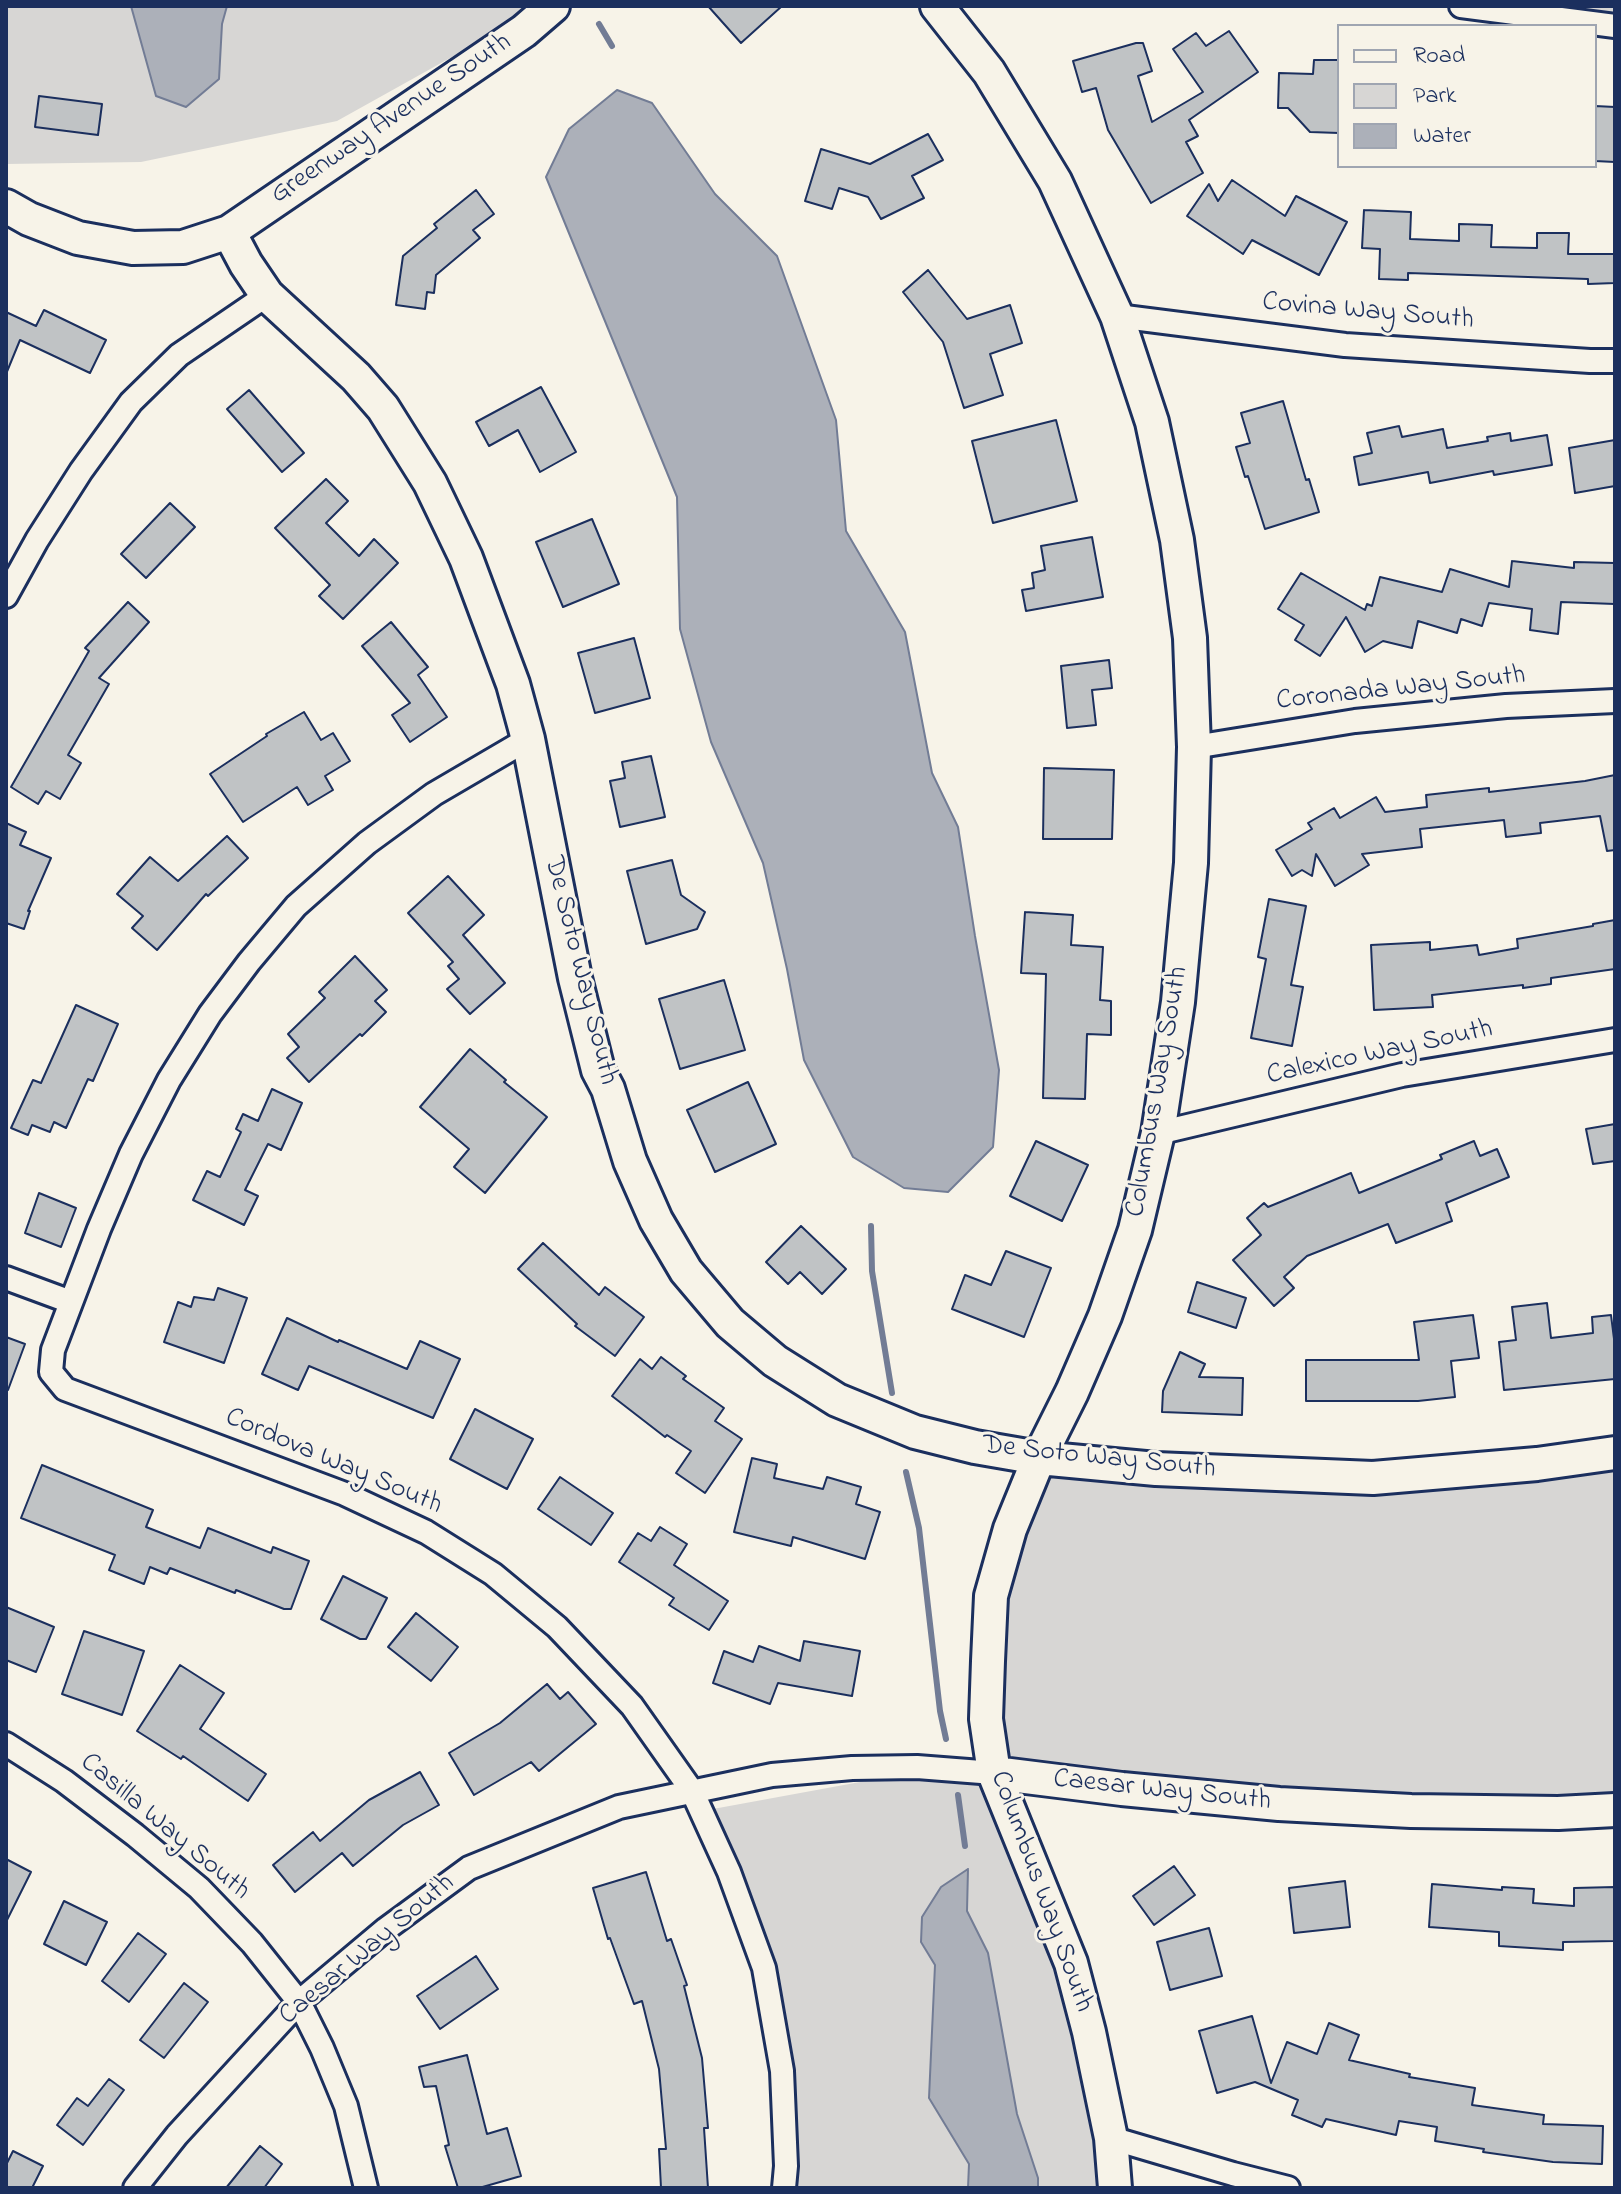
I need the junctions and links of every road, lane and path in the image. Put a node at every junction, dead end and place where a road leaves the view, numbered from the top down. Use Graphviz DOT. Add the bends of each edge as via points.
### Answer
graph roads {
  1 [pos="553,6"];
  2 [pos="937,6"];
  3 [pos="1461,6"];
  4 [pos="1615,26"];
  5 [pos="6,206"];
  6 [pos="229,232"];
  7 [pos="267,295"];
  8 [pos="1117,316"];
  9 [pos="1615,361"];
  10 [pos="6,596"];
  11 [pos="1615,701"];
  12 [pos="528,739"];
  13 [pos="1194,747"];
  14 [pos="1615,1040"];
  15 [pos="1158,1133"];
  16 [pos="6,1278"];
  17 [pos="71,1302"];
  18 [pos="1615,1453"];
  19 [pos="1039,1458"];
  20 [pos="6,1744"];
  21 [pos="994,1773"];
  22 [pos="692,1791"];
  23 [pos="1615,1810"];
  24 [pos="299,2002"];
  25 [pos="1111,2138"];
  26 [pos="1233,2174"];
  27 [pos="135,2188"];
  28 [pos="366,2188"];
  29 [pos="784,2188"];
  30 [pos="1115,2188"];
  31 [pos="1253,2188"];
  32 [pos="1288,2188"];
  1 -- 6 [label="street, Greenway Avenue South"];
  2 -- 8 [label="street, Columbus Way South" via="989,72 1055,181"];
  3 -- 4 [label="street"];
  5 -- 6 [label="street" via="78,238 133,248 183,247"];
  6 -- 7 [label="street, De Soto Way South"];
  7 -- 10 [label="street" via="179,355 131,402 81,471"];
  7 -- 12 [label="street, De Soto Way South" via="383,408 430,483 466,558"];
  8 -- 9 [label="street, Covina Way South" via="1345,345"];
  8 -- 13 [label="street, Columbus Way South" via="1152,422 1177,540 1190,638"];
  11 -- 13 [label="street, Coronada Way South" via="1355,721"];
  12 -- 17 [label="street, Cordova Way South" via="423,802 367,843 296,906 249,962 169,1080 131,1154"];
  12 -- 19 [label="street, De Soto Way South" via="598,1070 630,1161 686,1271 730,1323 775,1361 837,1400 915,1432"];
  13 -- 15 [label="street, Columbus Way South" via="1191,863"];
  14 -- 15 [label="street, Calexico Way South" via="1402,1075"];
  15 -- 19 [label="street, Columbus Way South" via="1135,1230 1105,1316"];
  16 -- 17 [label="street"];
  17 -- 22 [label="street, Cordova Way South" via="53,1350 51,1372 65,1389 345,1494 426,1532 493,1574 557,1627 632,1706"];
  18 -- 19 [label="street, De Soto Way South" via="1373,1478"];
  19 -- 21 [label="street, Columbus Way South" via="1010,1529 991,1596 986,1719"];
  20 -- 24 [label="street, Casilla Way South" via="64,1781 199,1888"];
  21 -- 22 [label="street, Caesar Way South" via="852,1768 772,1775"];
  21 -- 23 [label="street, Caesar Way South" via="1279,1804 1411,1811"];
  21 -- 25 [label="street, Columbus Way South" via="1071,1963"];
  22 -- 24 [label="street, Caesar Way South" via="619,1807 469,1868"];
  22 -- 29 [label="street, Cordova Way South" via="764,1968 782,2071"];
  24 -- 27 [label="street, Caesar Way South"];
  24 -- 28 [label="street, Casilla Way South" via="346,2106"];
  25 -- 26 [label="street"];
  25 -- 30 [label="street, Columbus Way South"];
  26 -- 31 [label="street"];
  26 -- 32 [label="street"];
}
